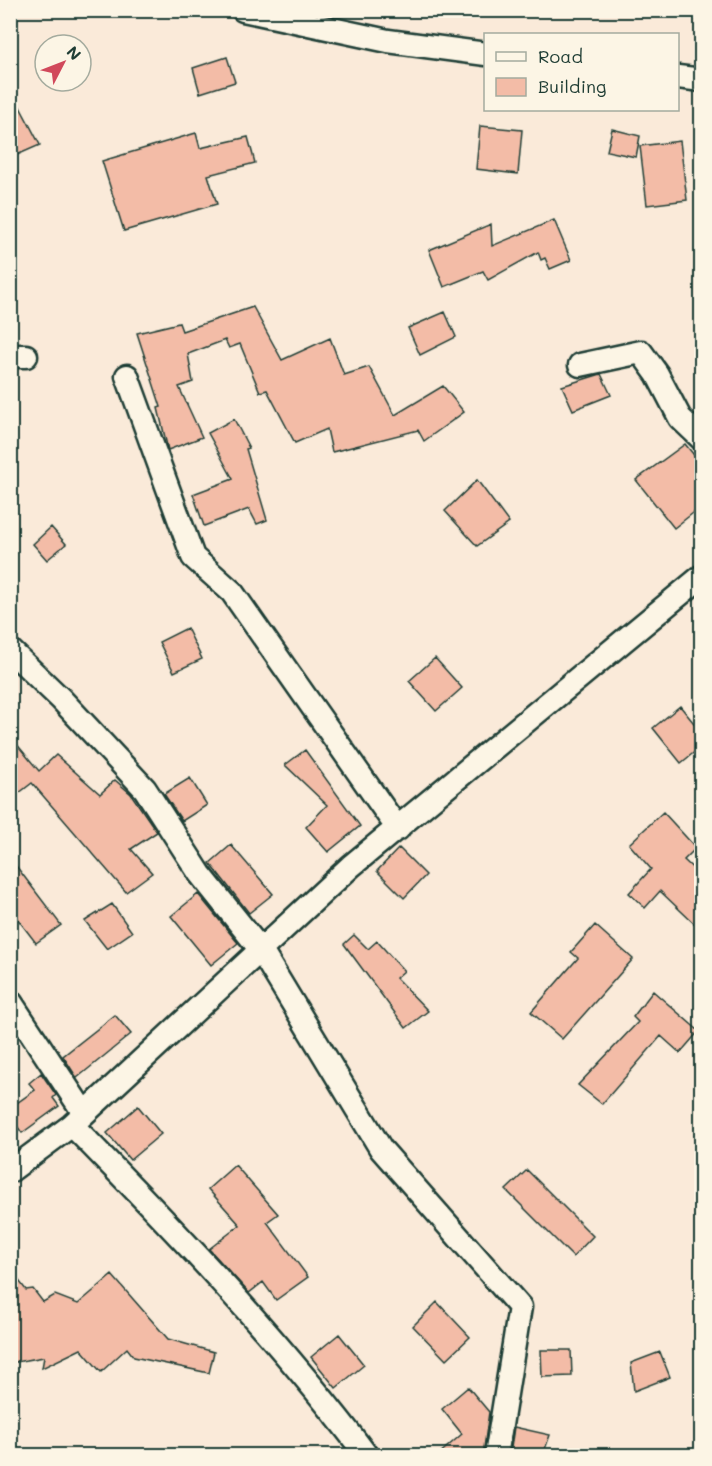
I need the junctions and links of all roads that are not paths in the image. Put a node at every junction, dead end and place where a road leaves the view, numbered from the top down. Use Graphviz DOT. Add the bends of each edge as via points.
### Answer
graph roads {
  1 [pos="243,10"];
  2 [pos="484,54"];
  3 [pos="679,77"];
  4 [pos="702,80"];
  5 [pos="580,365"];
  6 [pos="127,376"];
  7 [pos="702,439"];
  8 [pos="702,576"];
  9 [pos="10,650"];
  10 [pos="398,829"];
  11 [pos="260,949"];
  12 [pos="10,1001"];
  13 [pos="78,1119"];
  14 [pos="10,1171"];
  15 [pos="368,1455"];
  16 [pos="496,1455"];
  1 -- 2 [label="street" via="388,41"];
  3 -- 4 [label="street"];
  5 -- 7 [label="street" via="641,352 680,418"];
  6 -- 10 [label="street" via="194,556 232,592"];
  8 -- 10 [label="street"];
  9 -- 11 [label="street" via="145,789 200,874"];
  10 -- 11 [label="street"];
  11 -- 13 [label="street"];
  11 -- 16 [label="street" via="381,1149 520,1307"];
  12 -- 13 [label="street"];
  13 -- 14 [label="street"];
  13 -- 15 [label="street" via="323,1397"];
}
